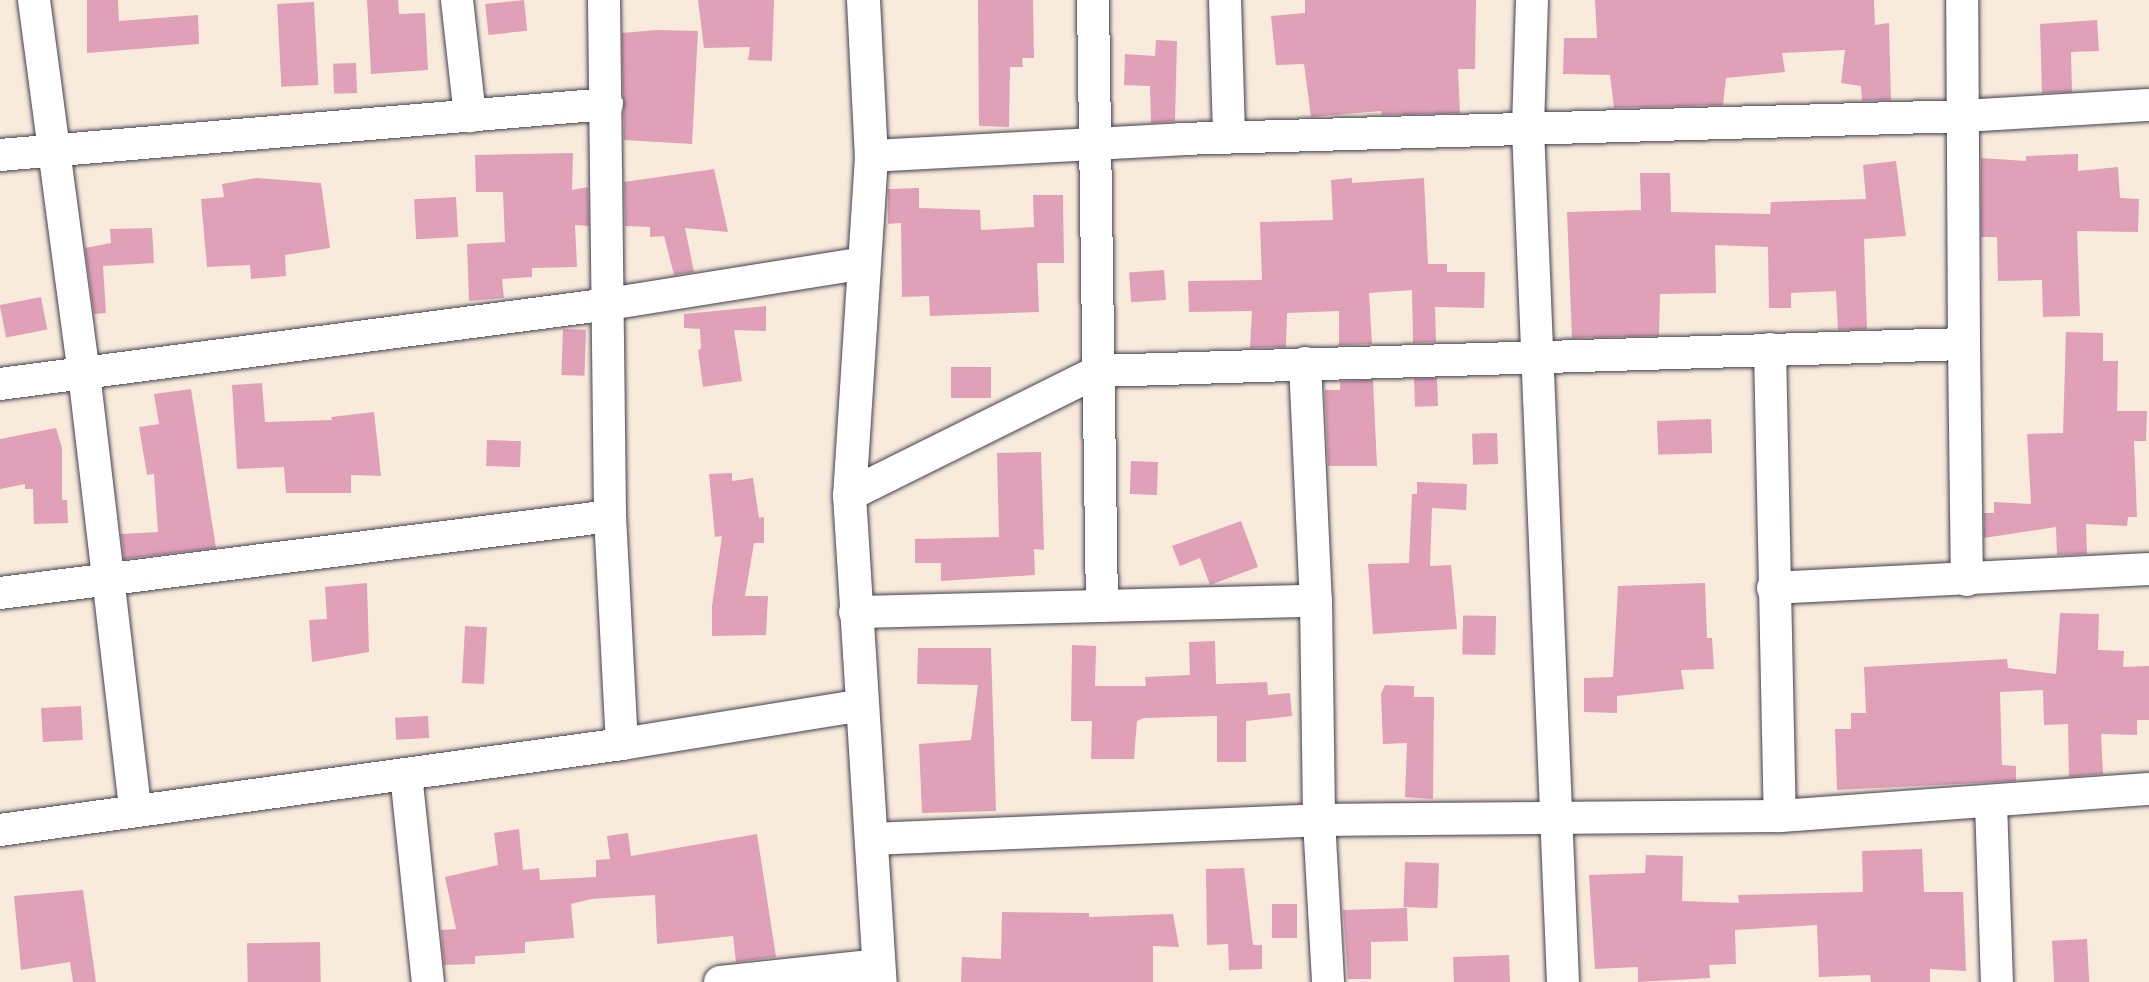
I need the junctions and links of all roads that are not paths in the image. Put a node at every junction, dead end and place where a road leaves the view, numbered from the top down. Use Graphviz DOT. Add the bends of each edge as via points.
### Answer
graph roads {
  1 [pos="34,0"];
  2 [pos="457,0"];
  3 [pos="604,0"];
  4 [pos="862,0"];
  5 [pos="1093,0"];
  6 [pos="1225,0"];
  7 [pos="1532,0"];
  8 [pos="1962,0"];
  9 [pos="607,104"];
  10 [pos="2149,105"];
  11 [pos="470,116"];
  12 [pos="1963,116"];
  13 [pos="1528,129"];
  14 [pos="1229,137"];
  15 [pos="1095,142"];
  16 [pos="53,152"];
  17 [pos="0,155"];
  18 [pos="871,156"];
  19 [pos="864,263"];
  20 [pos="609,304"];
  21 [pos="1964,344"];
  22 [pos="1770,349"];
  23 [pos="1537,356"];
  24 [pos="1305,363"];
  25 [pos="1099,371"];
  26 [pos="84,373"];
  27 [pos="0,384"];
  28 [pos="849,495"];
  29 [pos="610,516"];
  30 [pos="2149,569"];
  31 [pos="106,580"];
  32 [pos="1966,580"];
  33 [pos="1773,588"];
  34 [pos="0,593"];
  35 [pos="1316,601"];
  36 [pos="1102,606"];
  37 [pos="855,612"];
  38 [pos="863,705"];
  39 [pos="622,744"];
  40 [pos="406,774"];
  41 [pos="2149,789"];
  42 [pos="1991,803"];
  43 [pos="135,810"];
  44 [pos="1780,816"];
  45 [pos="1559,818"];
  46 [pos="1319,820"];
  47 [pos="0,830"];
  48 [pos="871,839"];
  49 [pos="879,973"];
  50 [pos="428,982"];
  51 [pos="720,982"];
  52 [pos="1328,982"];
  53 [pos="1563,982"];
  54 [pos="1997,982"];
  1 -- 16 [label="street"];
  2 -- 11 [label="street"];
  3 -- 9 [label="street"];
  4 -- 18 [label="street"];
  5 -- 15 [label="street"];
  6 -- 14 [label="street"];
  7 -- 13 [label="street"];
  8 -- 12 [label="street"];
  9 -- 11 [label="street"];
  9 -- 20 [label="street"];
  10 -- 12 [label="street"];
  11 -- 16 [label="street"];
  12 -- 13 [label="street"];
  12 -- 21 [label="street"];
  13 -- 14 [label="street"];
  13 -- 23 [label="street"];
  14 -- 15 [label="street"];
  15 -- 18 [label="street"];
  15 -- 25 [label="street"];
  16 -- 17 [label="street"];
  16 -- 26 [label="street"];
  18 -- 19 [label="street"];
  19 -- 20 [label="street"];
  19 -- 28 [label="street"];
  20 -- 26 [label="street"];
  20 -- 29 [label="street"];
  21 -- 22 [label="street"];
  21 -- 32 [label="street"];
  22 -- 23 [label="street"];
  22 -- 33 [label="street"];
  23 -- 24 [label="street"];
  23 -- 45 [label="street"];
  24 -- 25 [label="street"];
  24 -- 35 [label="street"];
  25 -- 28 [label="street"];
  25 -- 36 [label="street"];
  26 -- 27 [label="street"];
  26 -- 31 [label="street"];
  28 -- 37 [label="street"];
  29 -- 31 [label="street"];
  29 -- 39 [label="street"];
  30 -- 32 [label="street"];
  31 -- 34 [label="street"];
  31 -- 43 [label="street"];
  32 -- 33 [label="street"];
  33 -- 44 [label="street"];
  35 -- 36 [label="street"];
  35 -- 46 [label="street"];
  36 -- 37 [label="street"];
  37 -- 38 [label="street"];
  38 -- 39 [label="street"];
  38 -- 48 [label="street"];
  39 -- 40 [label="street"];
  40 -- 43 [label="street"];
  40 -- 50 [label="street"];
  41 -- 42 [label="street"];
  42 -- 44 [label="street"];
  42 -- 54 [label="street"];
  43 -- 47 [label="street"];
  44 -- 45 [label="street"];
  45 -- 46 [label="street"];
  45 -- 53 [label="street"];
  46 -- 48 [label="street"];
  46 -- 52 [label="street"];
  48 -- 49 [label="street"];
  49 -- 51 [label="street"];
}
